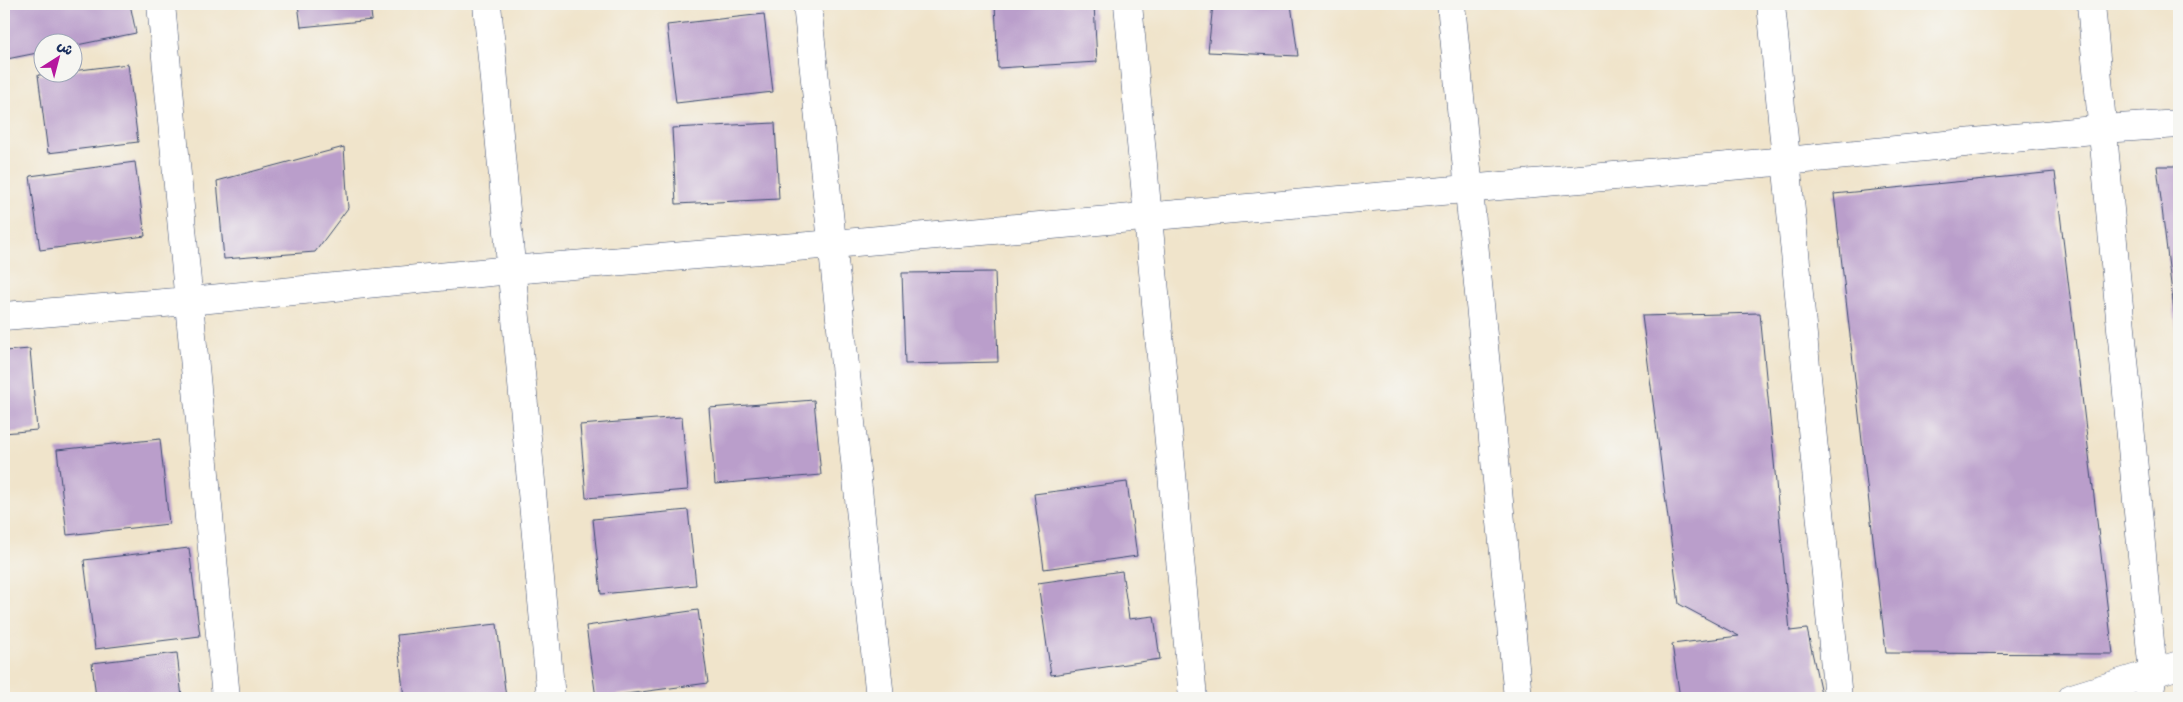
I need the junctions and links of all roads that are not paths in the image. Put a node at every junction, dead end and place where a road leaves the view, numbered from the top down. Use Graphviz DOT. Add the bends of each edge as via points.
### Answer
graph roads {
  1 [pos="161,4"];
  2 [pos="488,4"];
  3 [pos="807,4"];
  4 [pos="1128,4"];
  5 [pos="1451,4"];
  6 [pos="1772,4"];
  7 [pos="2091,4"];
  8 [pos="2179,124"];
  9 [pos="2103,130"];
  10 [pos="1787,161"];
  11 [pos="1469,187"];
  12 [pos="1148,216"];
  13 [pos="833,244"];
  14 [pos="511,270"];
  15 [pos="190,300"];
  16 [pos="4,316"];
  17 [pos="2179,665"];
  18 [pos="2151,686"];
  19 [pos="226,698"];
  20 [pos="550,698"];
  21 [pos="880,698"];
  22 [pos="1193,698"];
  23 [pos="1518,698"];
  24 [pos="1838,698"];
  25 [pos="2072,698"];
  1 -- 15 [label="street"];
  2 -- 14 [label="street"];
  3 -- 13 [label="street"];
  4 -- 12 [label="street"];
  5 -- 11 [label="street"];
  6 -- 10 [label="street"];
  7 -- 9 [label="street"];
  8 -- 9 [label="street"];
  9 -- 10 [label="street"];
  9 -- 18 [label="street"];
  10 -- 11 [label="street"];
  10 -- 24 [label="street"];
  11 -- 12 [label="street"];
  11 -- 23 [label="street"];
  12 -- 13 [label="street"];
  12 -- 22 [label="street"];
  13 -- 14 [label="street"];
  13 -- 21 [label="street"];
  14 -- 15 [label="street"];
  14 -- 20 [label="street"];
  15 -- 16 [label="street"];
  15 -- 19 [label="street"];
  17 -- 18 [label="street"];
  18 -- 25 [label="street"];
}
